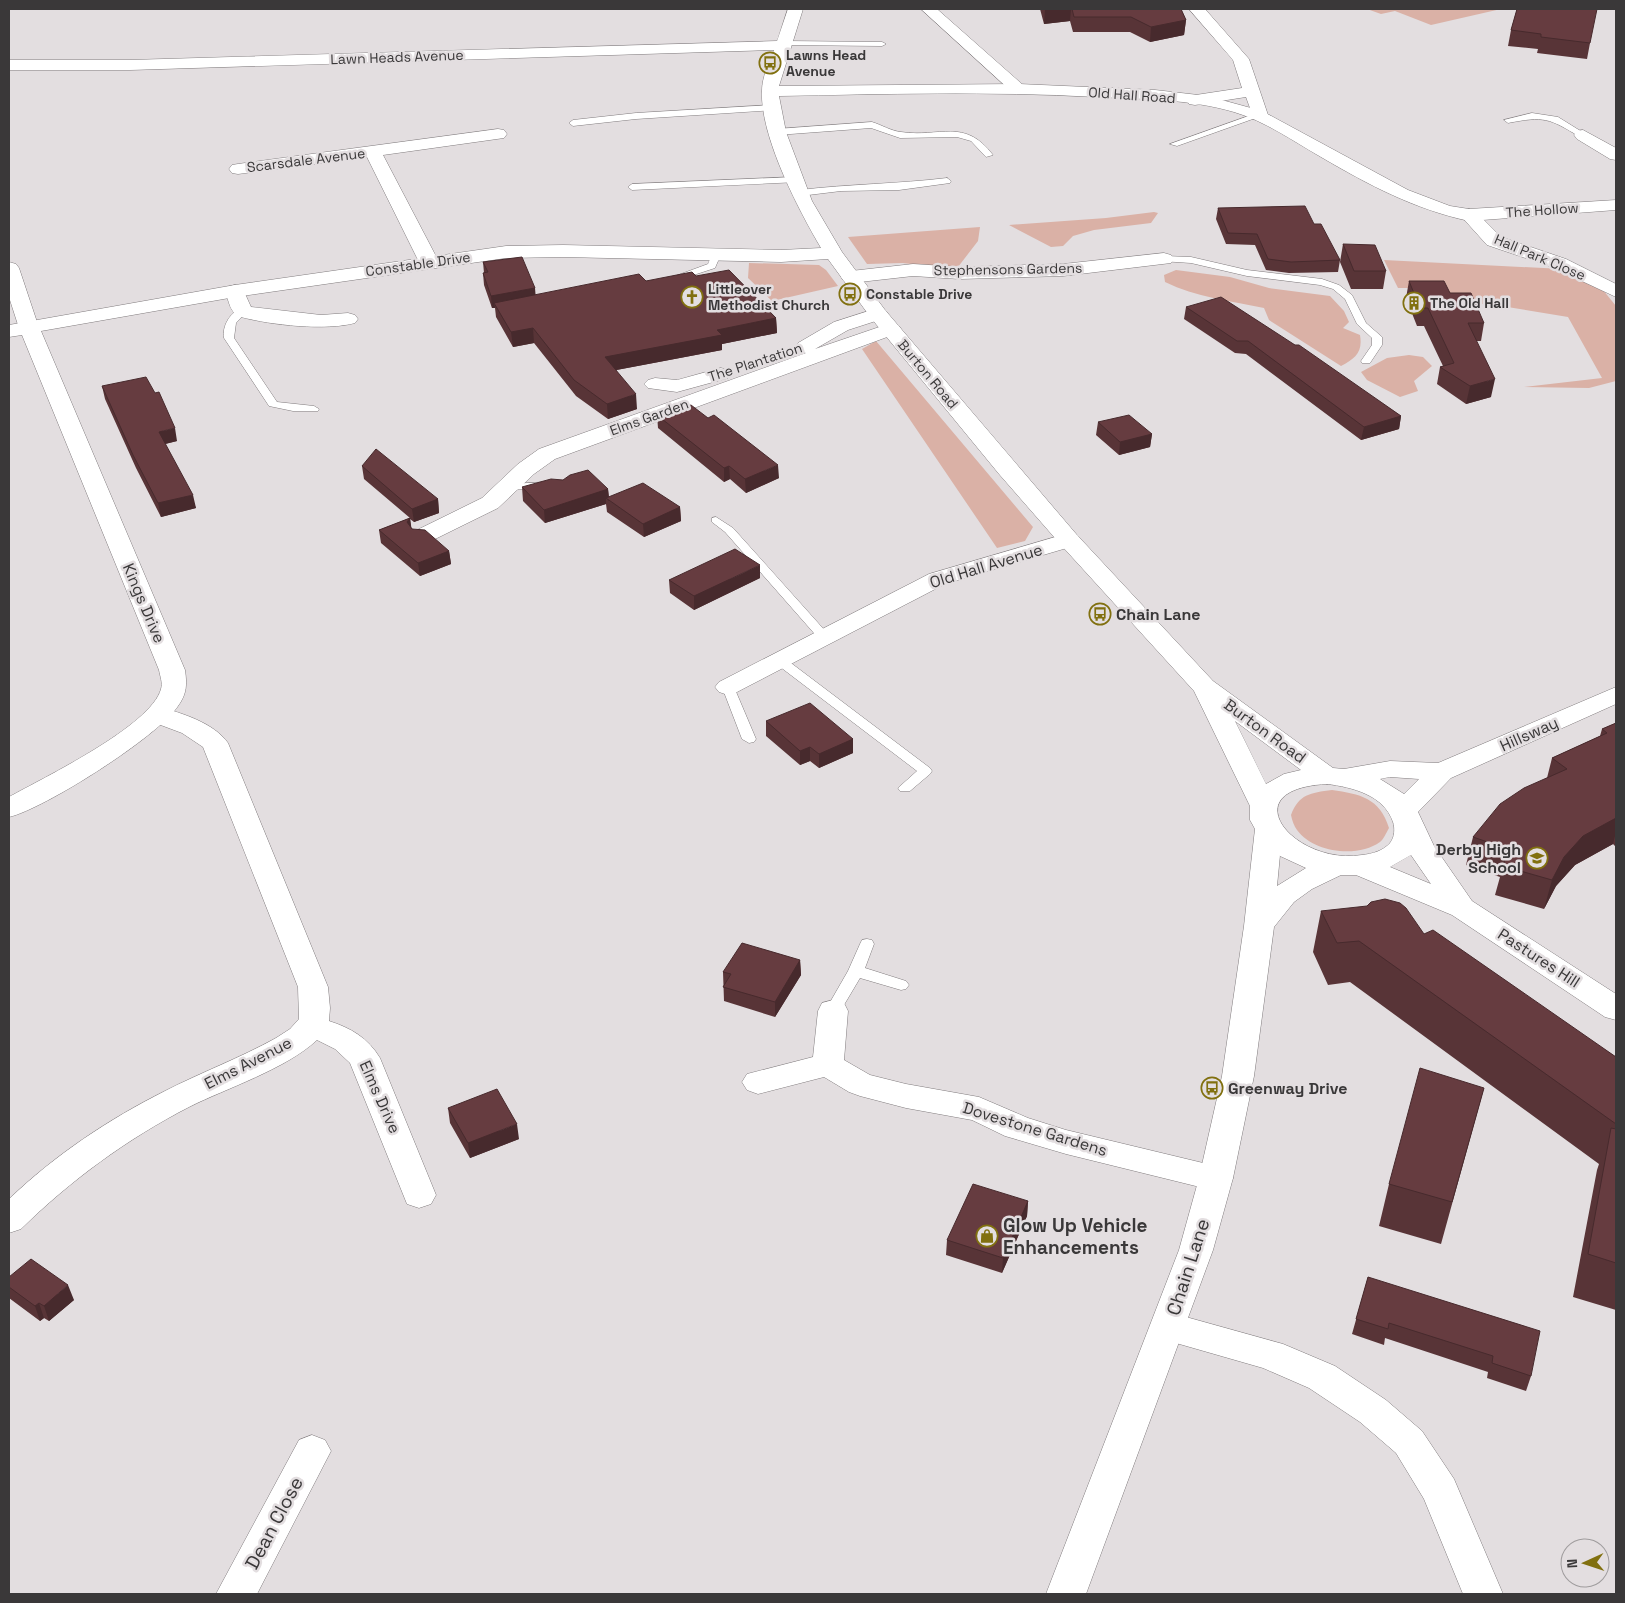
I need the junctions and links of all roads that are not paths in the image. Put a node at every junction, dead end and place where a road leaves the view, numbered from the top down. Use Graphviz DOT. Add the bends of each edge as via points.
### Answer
graph roads {
  1 [pos="795,9"];
  2 [pos="928,9"];
  3 [pos="1197,9"];
  4 [pos="785,44"];
  5 [pos="882,44"];
  6 [pos="9,65"];
  7 [pos="1016,88"];
  8 [pos="1252,91"];
  9 [pos="771,100"];
  10 [pos="1195,100"];
  11 [pos="1260,116"];
  12 [pos="1508,120"];
  13 [pos="573,123"];
  14 [pos="777,132"];
  15 [pos="498,134"];
  16 [pos="1583,135"];
  17 [pos="1174,144"];
  18 [pos="373,152"];
  19 [pos="989,155"];
  20 [pos="1616,155"];
  21 [pos="238,169"];
  22 [pos="947,181"];
  23 [pos="798,186"];
  24 [pos="632,187"];
  25 [pos="1616,205"];
  26 [pos="1469,215"];
  27 [pos="833,253"];
  28 [pos="716,254"];
  29 [pos="1164,259"];
  30 [pos="429,262"];
  31 [pos="9,268"];
  32 [pos="851,277"];
  33 [pos="669,279"];
  34 [pos="235,290"];
  35 [pos="1616,291"];
  36 [pos="242,311"];
  37 [pos="354,318"];
  38 [pos="885,322"];
  39 [pos="19,330"];
  40 [pos="1366,362"];
  41 [pos="656,384"];
  42 [pos="314,409"];
  43 [pos="506,487"];
  44 [pos="563,490"];
  45 [pos="716,520"];
  46 [pos="423,536"];
  47 [pos="1069,540"];
  48 [pos="824,637"];
  49 [pos="779,660"];
  50 [pos="728,686"];
  51 [pos="1204,686"];
  52 [pos="1616,695"];
  53 [pos="159,715"];
  54 [pos="749,739"];
  55 [pos="1441,772"];
  56 [pos="1335,776"];
  57 [pos="905,788"];
  58 [pos="9,808"];
  59 [pos="1266,818"];
  60 [pos="1406,820"];
  61 [pos="1349,866"];
  62 [pos="1462,908"];
  63 [pos="1259,926"];
  64 [pos="867,944"];
  65 [pos="856,971"];
  66 [pos="901,985"];
  67 [pos="1616,1009"];
  68 [pos="833,1011"];
  69 [pos="310,1028"];
  70 [pos="828,1065"];
  71 [pos="758,1082"];
  72 [pos="1216,1178"];
  73 [pos="420,1195"];
  74 [pos="9,1220"];
  75 [pos="1168,1327"];
  76 [pos="312,1451"];
  77 [pos="236,1594"];
  78 [pos="1066,1594"];
  79 [pos="1483,1594"];
  1 -- 4 [label="street, Burton Road"];
  2 -- 7 [label="street"];
  3 -- 8 [label="street" via="1241,59"];
  4 -- 5 [label="lane"];
  4 -- 6 [label="street, Lawn Heads Avenue" via="122,65"];
  4 -- 9 [label="street, Burton Road" via="772,79"];
  7 -- 9 [label="street, Old Hall Road" via="939,86"];
  7 -- 10 [label="street, Old Hall Road" via="1143,94"];
  8 -- 10 [label="street"];
  8 -- 11 [label="street"];
  9 -- 13 [label="lane"];
  9 -- 14 [label="street, Burton Road"];
  10 -- 11 [label="street, Old Hall Road" via="1228,105"];
  11 -- 17 [label="lane"];
  11 -- 26 [label="street, Old Hall Road" via="1423,205"];
  12 -- 16 [label="lane" via="1540,114 1550,116"];
  14 -- 19 [label="lane" via="872,126 900,135 956,134 979,142"];
  14 -- 23 [label="street, Burton Road"];
  15 -- 18 [label="street, Scarsdale Avenue"];
  16 -- 20 [label="street"];
  18 -- 21 [label="street, Scarsdale Avenue"];
  18 -- 30 [label="street, Scarsdale Avenue"];
  22 -- 23 [label="lane" via="899,187"];
  23 -- 24 [label="lane"];
  23 -- 27 [label="street, Burton Road"];
  25 -- 26 [label="street, The Hollow"];
  26 -- 35 [label="street, Hall Park Close" via="1494,241 1559,262"];
  27 -- 28 [label="street, Constable Drive" via="781,256"];
  27 -- 32 [label="street, Burton Road"];
  28 -- 30 [label="street, Constable Drive" via="521,251"];
  28 -- 33 [label="lane" via="712,266"];
  29 -- 32 [label="street, Stephensons Gardens" via="1027,272 913,270"];
  29 -- 40 [label="lane" via="1190,260 1336,287 1349,297 1362,324 1377,337 1377,345"];
  30 -- 34 [label="street, Constable Drive"];
  31 -- 39 [label="street, Kings Drive"];
  32 -- 38 [label="street, Burton Road"];
  34 -- 36 [label="street"];
  34 -- 39 [label="street, Constable Drive"];
  36 -- 37 [label="street" via="321,321"];
  36 -- 42 [label="lane" via="232,319 227,330 229,338 266,396 279,407"];
  38 -- 41 [label="street, The Plantation" via="841,326 802,348 678,386"];
  38 -- 43 [label="street, Elms Garden" via="547,454"];
  38 -- 47 [label="street, Burton Road"];
  39 -- 53 [label="street, Kings Drive" via="172,670 175,690"];
  43 -- 44 [label="lane" via="544,484"];
  43 -- 46 [label="street, Elms Garden" via="490,503"];
  45 -- 48 [label="lane"];
  47 -- 48 [label="street, Old Hall Avenue" via="937,578"];
  47 -- 51 [label="street, Burton Road"];
  48 -- 49 [label="street, Old Hall Avenue"];
  49 -- 50 [label="street, Old Hall Avenue"];
  49 -- 57 [label="lane" via="925,772"];
  50 -- 54 [label="lane"];
  51 -- 56 [label="street, Burton Road"];
  51 -- 59 [label="street, Burton Road"];
  52 -- 55 [label="street, Hillsway"];
  53 -- 58 [label="street, Kings Drive" via="130,739"];
  53 -- 69 [label="street, Elms Avenue" via="191,727 215,743 313,987 315,1010"];
  55 -- 56 [label="street, Hillsway" via="1390,770"];
  55 -- 60 [label="street, Hillsway"];
  56 -- 59 [label="street" via="1311,776 1288,781 1272,792"];
  56 -- 60 [label="street" via="1364,782 1388,795"];
  59 -- 61 [label="street" via="1280,843 1296,854 1315,862"];
  59 -- 63 [label="street, Chain Lane"];
  60 -- 61 [label="street" via="1404,846 1387,859"];
  60 -- 62 [label="street, Pastures Hill"];
  61 -- 62 [label="street, Pastures Hill"];
  61 -- 63 [label="street, Chain Lane" via="1317,874 1287,891 1273,904"];
  62 -- 67 [label="street, Pastures Hill"];
  63 -- 72 [label="street, Chain Lane" via="1238,1076"];
  64 -- 65 [label="lane"];
  65 -- 66 [label="lane"];
  65 -- 68 [label="lane"];
  68 -- 70 [label="street"];
  69 -- 73 [label="street, Elms Drive" via="351,1042 364,1058"];
  69 -- 74 [label="street, Elms Avenue" via="290,1043 176,1099 119,1132 44,1187"];
  70 -- 71 [label="street"];
  70 -- 72 [label="street, Dovestone Gardens" via="860,1084 979,1109 1017,1127 1066,1142"];
  72 -- 75 [label="street, Chain Lane" via="1196,1250"];
  75 -- 78 [label="street, Chain Lane"];
  75 -- 79 [label="street" via="1270,1355 1322,1377 1373,1410 1409,1442 1440,1490"];
  76 -- 77 [label="street, Dean Close"];
}
